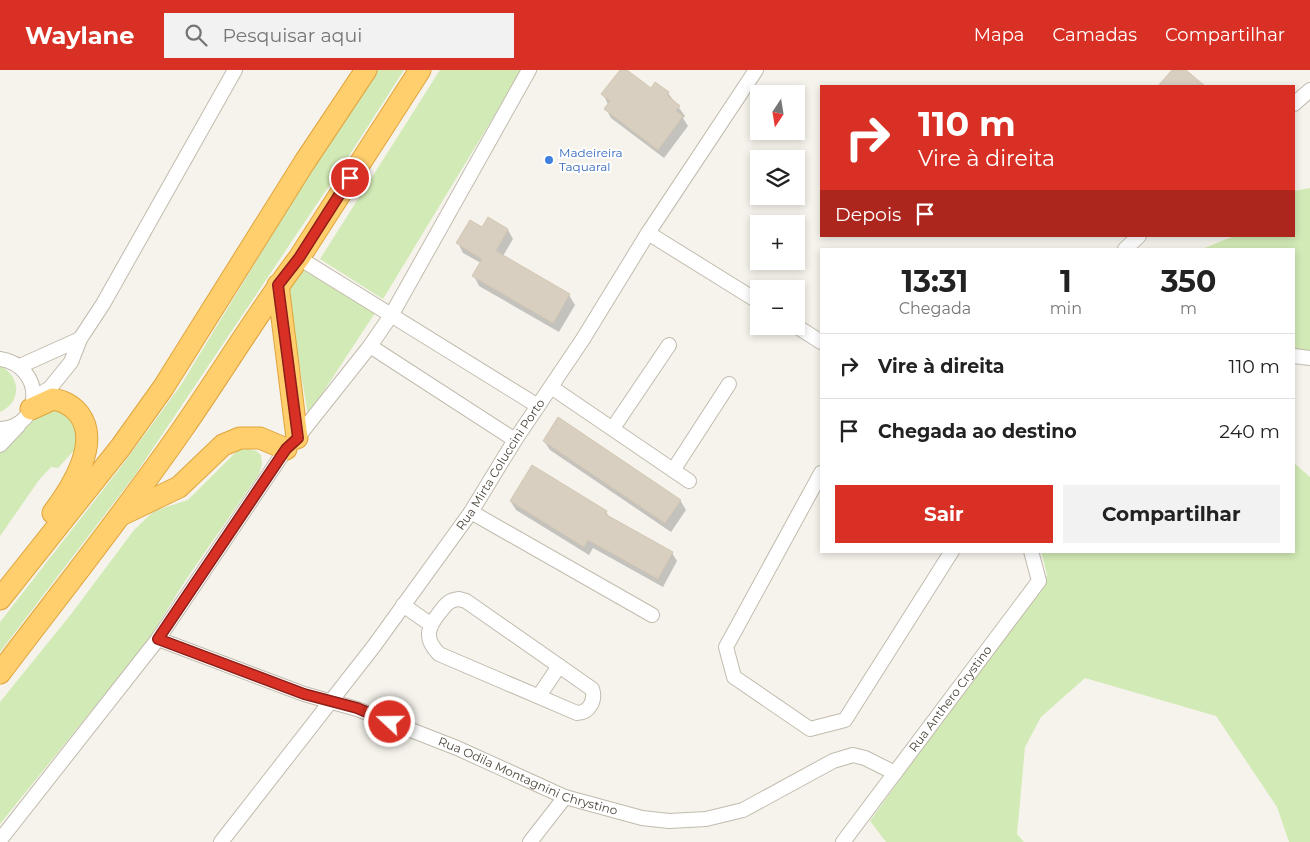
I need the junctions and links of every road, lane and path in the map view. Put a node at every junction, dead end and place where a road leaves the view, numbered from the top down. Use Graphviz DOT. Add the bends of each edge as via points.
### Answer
graph roads {
  1 [pos="235,70"];
  2 [pos="356,70"];
  3 [pos="366,70"];
  4 [pos="420,70"];
  5 [pos="529,70"];
  6 [pos="756,70"];
  7 [pos="1310,90"];
  8 [pos="1295,103"];
  9 [pos="304,163"];
  10 [pos="648,233"];
  11 [pos="1139,237"];
  12 [pos="1126,248"];
  13 [pos="299,258"];
  14 [pos="278,285"];
  15 [pos="750,296"];
  16 [pos="392,314"];
  17 [pos="805,332"];
  18 [pos="80,340"];
  19 [pos="820,341"];
  20 [pos="669,345"];
  21 [pos="370,346"];
  22 [pos="1295,356"];
  23 [pos="1310,358"];
  24 [pos="7,361"];
  25 [pos="729,384"];
  26 [pos="551,387"];
  27 [pos="538,406"];
  28 [pos="30,409"];
  29 [pos="613,428"];
  30 [pos="0,429"];
  31 [pos="515,440"];
  32 [pos="292,444"];
  33 [pos="0,445"];
  34 [pos="674,469"];
  35 [pos="820,475"];
  36 [pos="689,481"];
  37 [pos="471,512"];
  38 [pos="120,515"];
  39 [pos="951,553"];
  40 [pos="1032,553"];
  41 [pos="0,586"];
  42 [pos="0,599"];
  43 [pos="403,605"];
  44 [pos="652,615"];
  45 [pos="430,624"];
  46 [pos="158,639"];
  47 [pos="559,666"];
  48 [pos="0,673"];
  49 [pos="539,696"];
  50 [pos="331,702"];
  51 [pos="896,773"];
  52 [pos="564,797"];
  53 [pos="0,840"];
  54 [pos="221,842"];
  55 [pos="530,842"];
  56 [pos="843,842"];
  1 -- 18 [label="street"];
  2 -- 9 [label="highway"];
  3 -- 9 [label="highway"];
  4 -- 13 [label="highway"];
  5 -- 16 [label="street"];
  6 -- 10 [label="street, Rua Mirta Coluccini Porto"];
  7 -- 8 [label="street"];
  9 -- 42 [label="highway" via="163,388 120,448"];
  10 -- 15 [label="street"];
  10 -- 26 [label="street, Rua Mirta Coluccini Porto"];
  11 -- 12 [label="street"];
  13 -- 14 [label="highway"];
  13 -- 16 [label="street"];
  14 -- 32 [label="highway"];
  14 -- 38 [label="highway" via="184,427"];
  16 -- 21 [label="street"];
  16 -- 27 [label="street"];
  17 -- 19 [label="street"];
  18 -- 24 [label="street"];
  18 -- 28 [label="street" via="71,362"];
  20 -- 29 [label="street"];
  21 -- 31 [label="street"];
  21 -- 32 [label="street"];
  22 -- 23 [label="street"];
  24 -- 28 [label="street" via="28,375"];
  25 -- 34 [label="street"];
  26 -- 27 [label="street, Rua Mirta Coluccini Porto"];
  26 -- 29 [label="street"];
  27 -- 31 [label="street, Rua Mirta Coluccini Porto"];
  28 -- 30 [label="street" via="14,426"];
  28 -- 33 [label="street"];
  28 -- 41 [label="highway" via="53,399 72,406 82,419 87,433 87,448 61,503"];
  29 -- 34 [label="street"];
  31 -- 37 [label="street, Rua Mirta Coluccini Porto"];
  32 -- 38 [label="highway" via="240,438 223,445 179,487"];
  32 -- 46 [label="street"];
  34 -- 36 [label="street"];
  35 -- 39 [label="street" via="726,647 734,677 810,729 845,720"];
  37 -- 43 [label="street, Rua Mirta Coluccini Porto"];
  37 -- 44 [label="street"];
  38 -- 48 [label="highway"];
  40 -- 51 [label="street, Rua Anthero Crystino" via="1039,581"];
  43 -- 45 [label="street"];
  43 -- 50 [label="street, Rua Mirta Coluccini Porto"];
  45 -- 47 [label="street" via="447,603 459,599 466,601"];
  45 -- 49 [label="street" via="430,640 438,654"];
  46 -- 50 [label="street, Rua Odila Montagnini Chrystino"];
  46 -- 53 [label="street"];
  47 -- 49 [label="street"];
  47 -- 49 [label="street" via="592,689 595,695 593,702 587,710 577,713"];
  50 -- 52 [label="street, Rua Odila Montagnini Chrystino" via="357,708 457,748"];
  50 -- 54 [label="street, Rua Mirta Coluccini Porto"];
  51 -- 52 [label="street, Rua Odila Montagnini Chrystino" via="865,758 843,757 743,810 706,819 670,821 642,818"];
  51 -- 56 [label="street, Rua Anthero Crystino"];
  52 -- 55 [label="street"];
}
